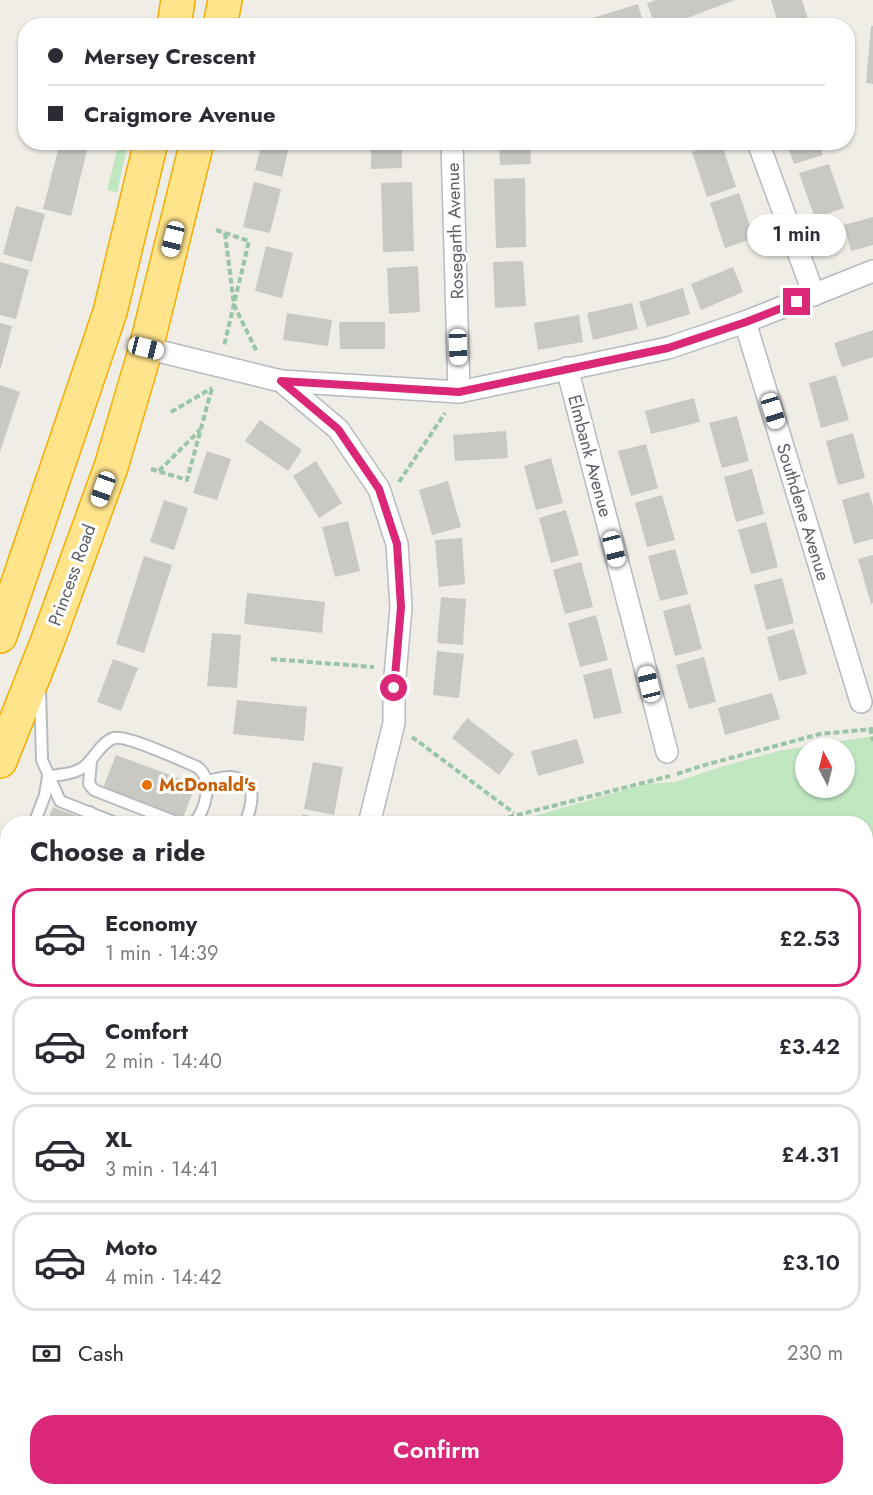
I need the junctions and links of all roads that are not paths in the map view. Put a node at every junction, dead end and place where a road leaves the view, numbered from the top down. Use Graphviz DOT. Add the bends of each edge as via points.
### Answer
graph roads {
  1 [pos="178,0"];
  2 [pos="225,0"];
  3 [pos="175,18"];
  4 [pos="222,18"];
  5 [pos="150,150"];
  6 [pos="195,150"];
  7 [pos="452,150"];
  8 [pos="761,150"];
  9 [pos="873,271"];
  10 [pos="814,295"];
  11 [pos="746,322"];
  12 [pos="146,348"];
  13 [pos="567,368"];
  14 [pos="271,379"];
  15 [pos="459,392"];
  16 [pos="0,636"];
  17 [pos="39,662"];
  18 [pos="861,702"];
  19 [pos="667,752"];
  20 [pos="0,761"];
  21 [pos="91,761"];
  22 [pos="48,776"];
  23 [pos="207,781"];
  24 [pos="90,812"];
  25 [pos="37,816"];
  26 [pos="88,816"];
  27 [pos="99,816"];
  28 [pos="161,816"];
  29 [pos="198,816"];
  30 [pos="248,816"];
  31 [pos="371,816"];
  1 -- 3 [label="highway"];
  2 -- 4 [label="highway"];
  5 -- 16 [label="highway" via="110,312"];
  6 -- 12 [label="highway, Princess Road"];
  7 -- 15 [label="street, Rosegarth Avenue"];
  8 -- 10 [label="street"];
  9 -- 10 [label="street"];
  10 -- 11 [label="street"];
  11 -- 13 [label="street" via="668,348"];
  11 -- 18 [label="street, Southdene Avenue"];
  12 -- 14 [label="street"];
  12 -- 17 [label="highway, Princess Road" via="111,467"];
  13 -- 15 [label="street"];
  13 -- 19 [label="street, Elmbank Avenue"];
  14 -- 15 [label="street"];
  14 -- 31 [label="street" via="338,429 379,489 397,544 401,607 394,723"];
  17 -- 20 [label="highway, Princess Road"];
  17 -- 22 [label="lane" via="42,760"];
  21 -- 22 [label="lane" via="78,771"];
  21 -- 23 [label="lane" via="108,741 124,739 197,766"];
  21 -- 28 [label="lane" via="89,783 94,790"];
  22 -- 24 [label="lane" via="60,801"];
  22 -- 25 [label="lane"];
  23 -- 29 [label="lane"];
  23 -- 30 [label="lane" via="230,777 244,783 253,796"];
  24 -- 26 [label="lane"];
  24 -- 27 [label="lane"];
}
